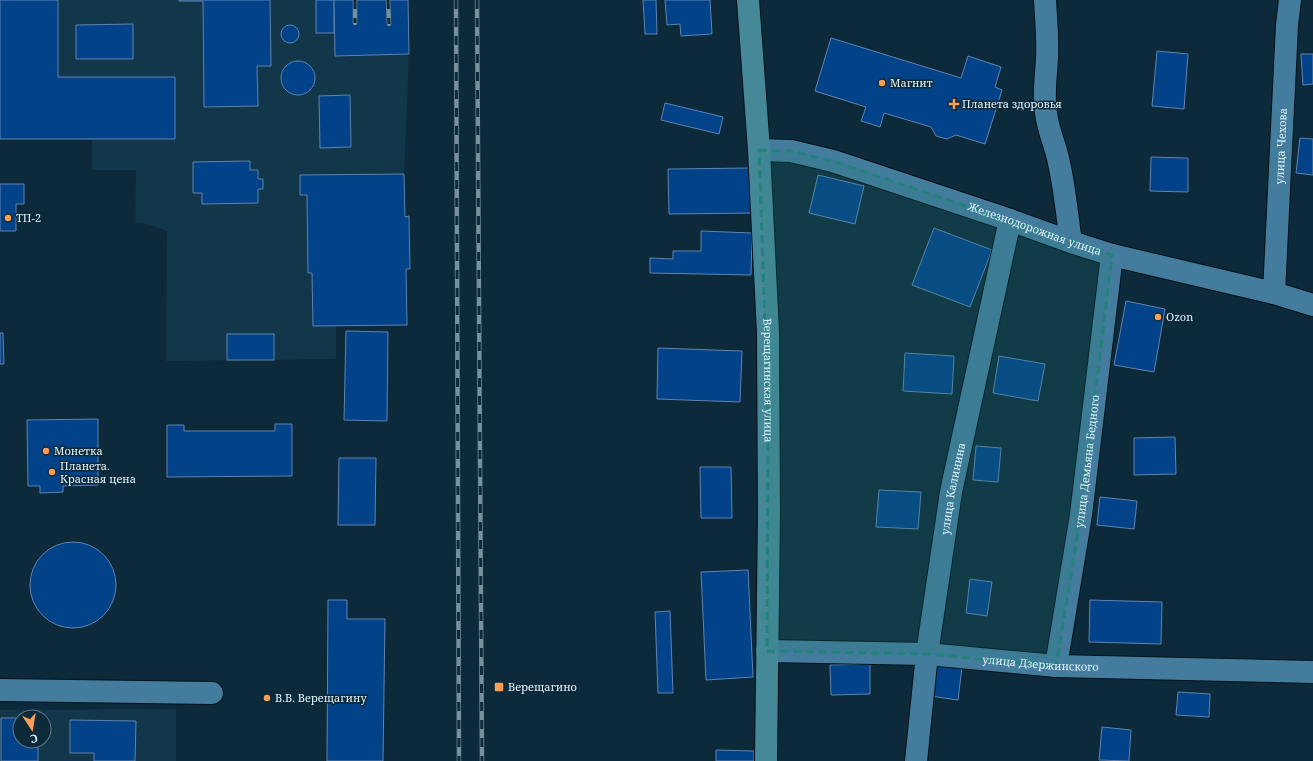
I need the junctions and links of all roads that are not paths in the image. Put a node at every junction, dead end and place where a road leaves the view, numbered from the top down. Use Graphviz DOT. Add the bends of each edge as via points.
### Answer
graph roads {
  1 [pos="748,0"];
  2 [pos="1045,0"];
  3 [pos="1290,0"];
  4 [pos="759,150"];
  5 [pos="1010,220"];
  6 [pos="1071,242"];
  7 [pos="1112,255"];
  8 [pos="1274,293"];
  9 [pos="1313,305"];
  10 [pos="767,651"];
  11 [pos="927,654"];
  12 [pos="1056,666"];
  13 [pos="1313,672"];
  14 [pos="0,690"];
  15 [pos="212,693"];
  16 [pos="766,761"];
  17 [pos="916,761"];
  1 -- 4 [label="main road, Верещагинская улица"];
  2 -- 6 [label="street" via="1045,113 1060,164"];
  3 -- 8 [label="street, улица Чехова"];
  4 -- 5 [label="street, Железнодорожная улица" via="791,151 833,161"];
  4 -- 10 [label="main road, Верещагинская улица" via="768,332"];
  5 -- 6 [label="street, Железнодорожная улица"];
  5 -- 11 [label="street, улица Калинина" via="951,492"];
  6 -- 7 [label="street, Железнодорожная улица"];
  7 -- 8 [label="street, Железнодорожная улица"];
  7 -- 12 [label="street, улица Демьяна Бедного" via="1081,515"];
  8 -- 9 [label="street, Железнодорожная улица"];
  10 -- 11 [label="street, улица Дзержинского"];
  10 -- 16 [label="main road, Верещагинская улица"];
  11 -- 12 [label="street, улица Дзержинского"];
  11 -- 17 [label="street, улица Калинина"];
  12 -- 13 [label="street, улица Дзержинского"];
  14 -- 15 [label="street"];
}
